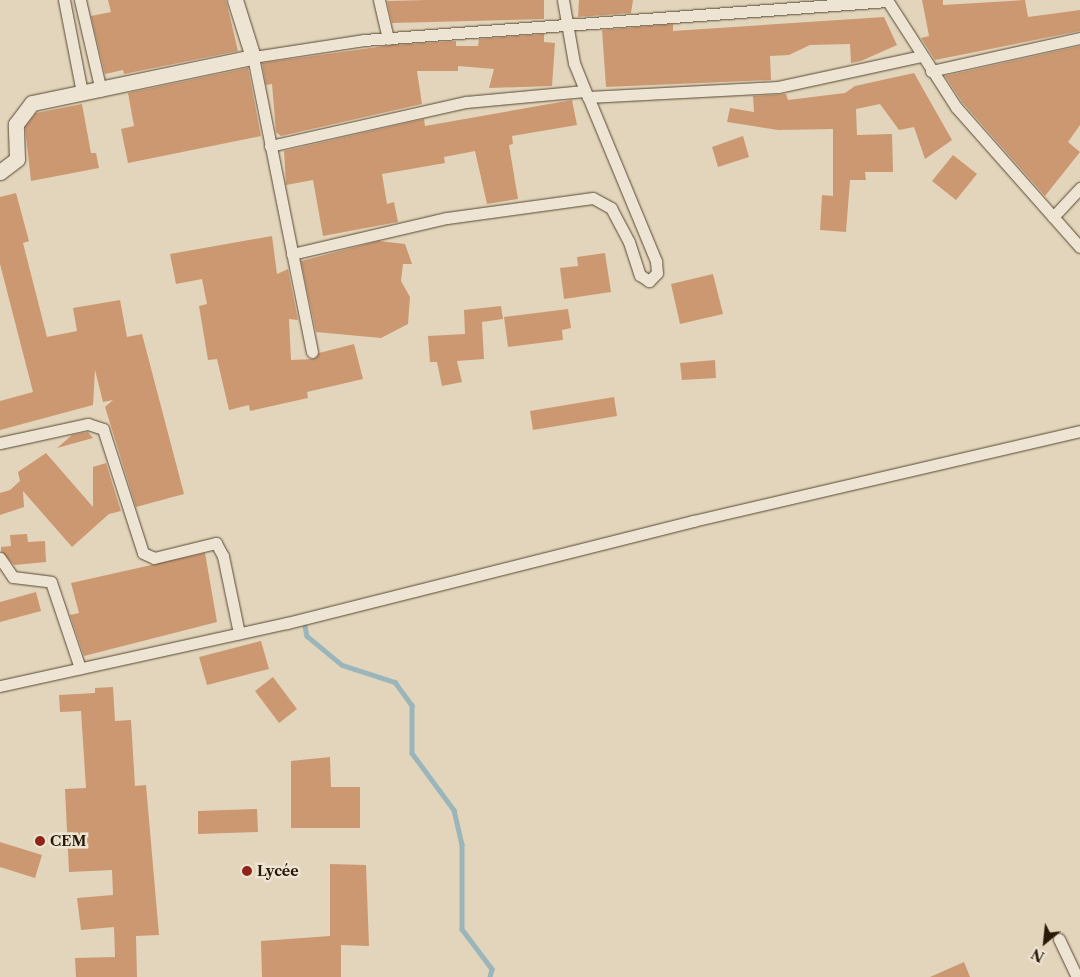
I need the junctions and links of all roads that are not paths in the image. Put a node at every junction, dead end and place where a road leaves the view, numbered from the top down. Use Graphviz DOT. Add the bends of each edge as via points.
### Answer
graph roads {
  1 [pos="64,0"];
  2 [pos="80,0"];
  3 [pos="235,0"];
  4 [pos="379,0"];
  5 [pos="562,0"];
  6 [pos="887,1"];
  7 [pos="571,27"];
  8 [pos="1080,38"];
  9 [pos="388,39"];
  10 [pos="921,56"];
  11 [pos="253,57"];
  12 [pos="932,71"];
  13 [pos="101,91"];
  14 [pos="82,94"];
  15 [pos="586,94"];
  16 [pos="270,146"];
  17 [pos="0,172"];
  18 [pos="1080,188"];
  19 [pos="1053,216"];
  20 [pos="1080,247"];
  21 [pos="292,254"];
  22 [pos="312,352"];
  23 [pos="1080,431"];
  24 [pos="0,442"];
  25 [pos="0,558"];
  26 [pos="239,633"];
  27 [pos="80,668"];
  28 [pos="0,686"];
  29 [pos="1059,939"];
  30 [pos="1077,977"];
  1 -- 14 [label="street"];
  2 -- 13 [label="street"];
  3 -- 11 [label="street"];
  4 -- 9 [label="street"];
  5 -- 7 [label="street"];
  6 -- 7 [label="street"];
  6 -- 10 [label="street"];
  7 -- 9 [label="street"];
  7 -- 15 [label="street" via="571,49"];
  8 -- 12 [label="street"];
  9 -- 11 [label="street"];
  10 -- 12 [label="street"];
  10 -- 15 [label="street" via="778,87"];
  11 -- 13 [label="street"];
  11 -- 16 [label="street"];
  12 -- 19 [label="street" via="956,107"];
  13 -- 14 [label="street"];
  14 -- 17 [label="street" via="24,109 16,124 17,159"];
  15 -- 16 [label="street" via="466,102"];
  15 -- 21 [label="street" via="656,261 657,274 649,281 640,275 629,242 610,208 593,198 447,218"];
  16 -- 21 [label="street"];
  18 -- 19 [label="street"];
  19 -- 20 [label="street"];
  21 -- 22 [label="street"];
  23 -- 26 [label="street"];
  24 -- 26 [label="street" via="88,424 103,429 143,553 154,558 216,543"];
  25 -- 27 [label="street" via="13,577 51,582"];
  26 -- 27 [label="street"];
  27 -- 28 [label="street"];
  29 -- 30 [label="street"];
}
